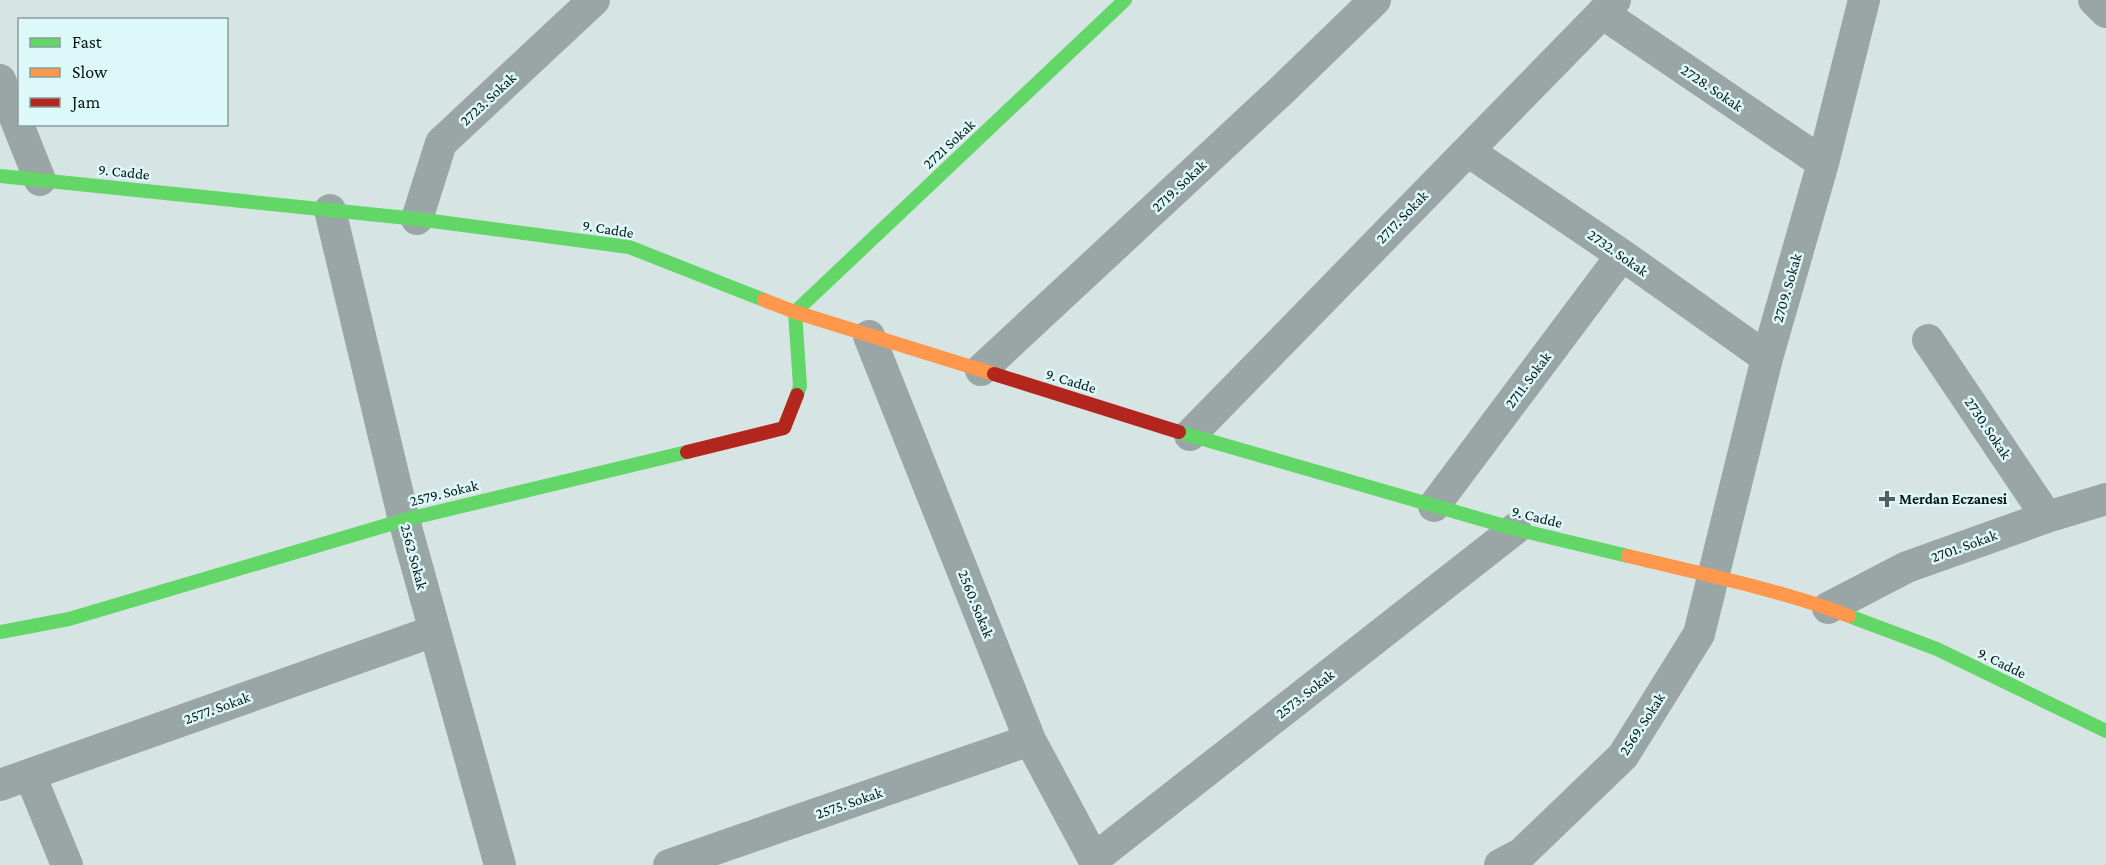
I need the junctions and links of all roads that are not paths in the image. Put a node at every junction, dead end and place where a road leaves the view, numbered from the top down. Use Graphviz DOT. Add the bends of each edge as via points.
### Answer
graph roads {
  1 [pos="594,0"];
  2 [pos="1125,0"];
  3 [pos="1376,0"];
  4 [pos="1864,0"];
  5 [pos="2094,0"];
  6 [pos="1608,7"];
  7 [pos="2106,12"];
  8 [pos="0,80"];
  9 [pos="18,125"];
  10 [pos="18,126"];
  11 [pos="1468,151"];
  12 [pos="1823,163"];
  13 [pos="0,176"];
  14 [pos="40,180"];
  15 [pos="330,210"];
  16 [pos="417,219"];
  17 [pos="1622,255"];
  18 [pos="795,312"];
  19 [pos="869,336"];
  20 [pos="1928,340"];
  21 [pos="1767,358"];
  22 [pos="981,370"];
  23 [pos="1190,435"];
  24 [pos="2106,499"];
  25 [pos="1434,506"];
  26 [pos="2047,517"];
  27 [pos="404,520"];
  28 [pos="1515,529"];
  29 [pos="1714,577"];
  30 [pos="1828,608"];
  31 [pos="434,631"];
  32 [pos="0,632"];
  33 [pos="2106,731"];
  34 [pos="1029,740"];
  35 [pos="30,776"];
  36 [pos="0,785"];
  37 [pos="1095,862"];
  38 [pos="68,865"];
  39 [pos="500,865"];
  40 [pos="669,865"];
  41 [pos="1500,865"];
  1 -- 16 [label="street, 2723. Sokak" via="441,143"];
  2 -- 18 [label="street, 2721 Sokak"];
  3 -- 22 [label="street, 2719. Sokak"];
  4 -- 12 [label="street, 2709. Sokak"];
  5 -- 7 [label="street"];
  6 -- 11 [label="street, 2717. Sokak"];
  6 -- 12 [label="street, 2728. Sokak"];
  8 -- 9 [label="street"];
  10 -- 14 [label="street"];
  11 -- 17 [label="street, 2732. Sokak"];
  11 -- 23 [label="street, 2717. Sokak"];
  12 -- 21 [label="street, 2709. Sokak"];
  13 -- 14 [label="street, 9. Cadde"];
  14 -- 15 [label="street, 9. Cadde"];
  15 -- 16 [label="street, 9. Cadde"];
  15 -- 27 [label="street, 2562 Sokak"];
  16 -- 18 [label="street, 9. Cadde" via="629,247"];
  17 -- 21 [label="street, 2732. Sokak"];
  17 -- 25 [label="street, 2711. Sokak"];
  18 -- 19 [label="street, 9. Cadde"];
  18 -- 27 [label="street, 2579. Sokak" via="800,386 784,428"];
  19 -- 22 [label="street, 9. Cadde"];
  19 -- 34 [label="street, 2560. Sokak"];
  20 -- 26 [label="street, 2730. Sokak"];
  21 -- 29 [label="street, 2709. Sokak"];
  22 -- 23 [label="street, 9. Cadde"];
  23 -- 25 [label="street, 9. Cadde"];
  24 -- 26 [label="street, 2701. Sokak"];
  25 -- 28 [label="street, 9. Cadde"];
  26 -- 30 [label="street, 2701. Sokak" via="1906,567"];
  27 -- 31 [label="street, 2562 Sokak"];
  27 -- 32 [label="street, 2579. Sokak" via="69,620"];
  28 -- 29 [label="street, 9. Cadde"];
  28 -- 37 [label="street, 2573. Sokak"];
  29 -- 30 [label="street, 9. Cadde"];
  29 -- 41 [label="street, 2569. Sokak" via="1699,634 1623,756 1521,854"];
  30 -- 33 [label="street, 9. Cadde" via="1937,649"];
  31 -- 35 [label="street, 2577. Sokak"];
  31 -- 39 [label="street, 2562 Sokak"];
  34 -- 37 [label="street, 2560. Sokak"];
  34 -- 40 [label="street, 2575. Sokak"];
  35 -- 36 [label="street, 2577. Sokak"];
  35 -- 38 [label="street"];
}
